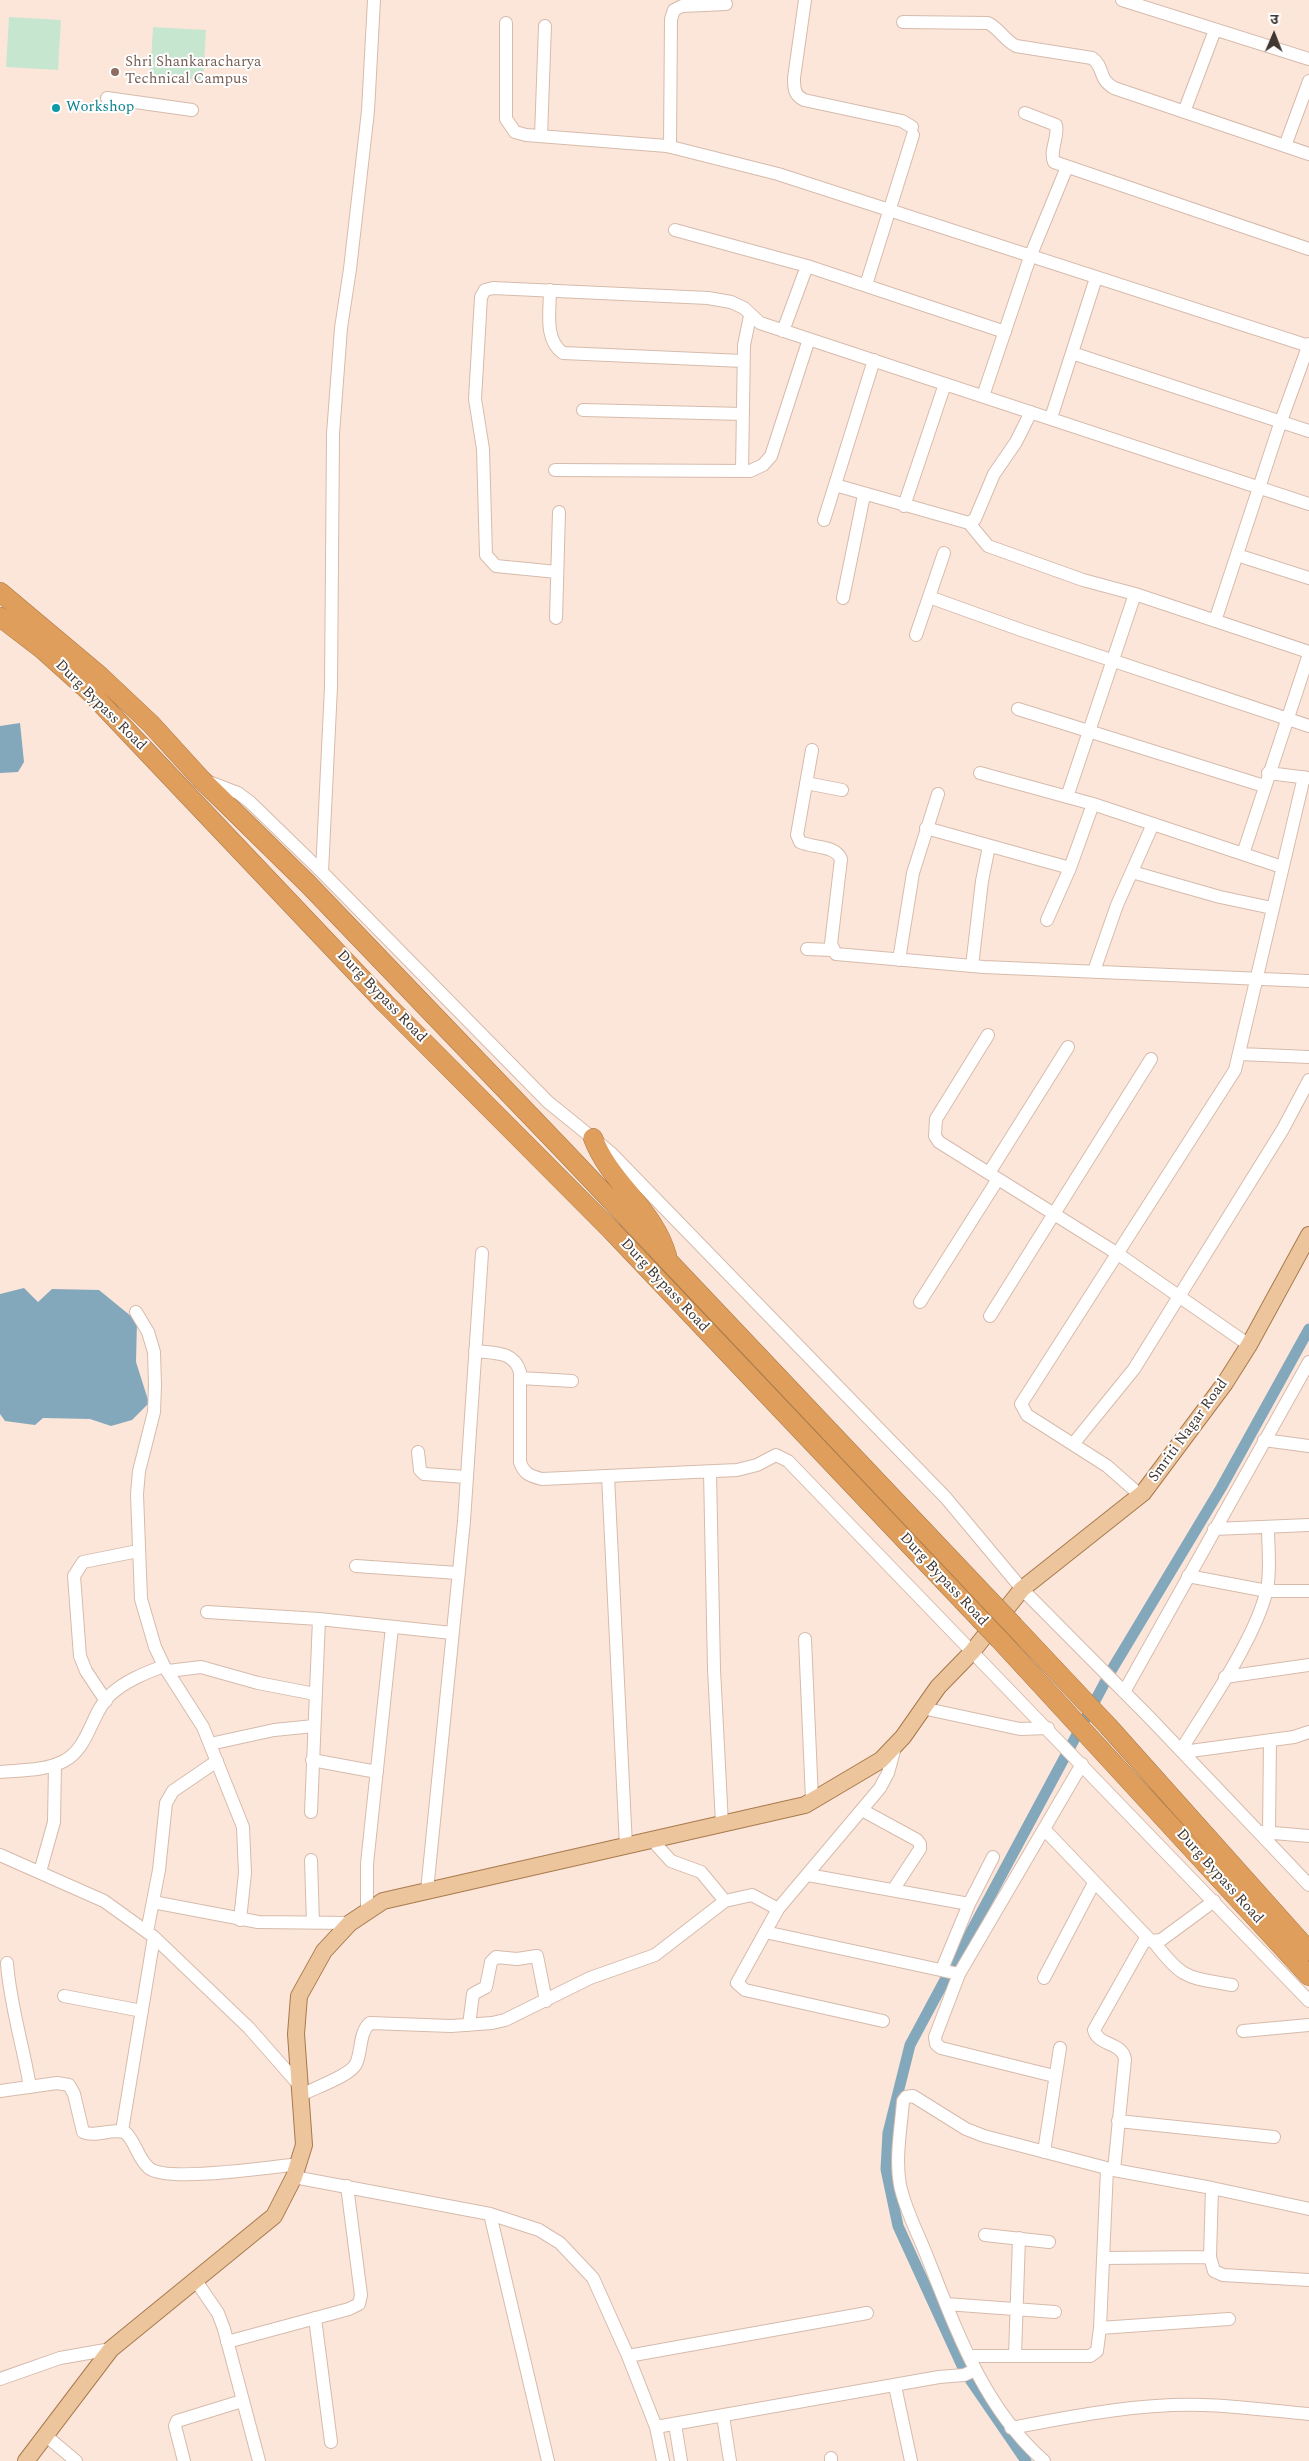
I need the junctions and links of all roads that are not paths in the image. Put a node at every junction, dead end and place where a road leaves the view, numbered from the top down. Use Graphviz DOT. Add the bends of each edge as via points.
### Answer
graph roads {
  1 [pos="374,0"];
  2 [pos="805,0"];
  3 [pos="1122,0"];
  4 [pos="726,4"];
  5 [pos="903,22"];
  6 [pos="506,23"];
  7 [pos="545,26"];
  8 [pos="1215,30"];
  9 [pos="1309,59"];
  10 [pos="1309,81"];
  11 [pos="107,98"];
  12 [pos="192,110"];
  13 [pos="1184,112"];
  14 [pos="1025,113"];
  15 [pos="541,136"];
  16 [pos="1285,146"];
  17 [pos="670,147"];
  18 [pos="1309,154"];
  19 [pos="1068,167"];
  20 [pos="890,212"];
  21 [pos="674,230"];
  22 [pos="1309,249"];
  23 [pos="1030,257"];
  24 [pos="807,266"];
  25 [pos="1096,278"];
  26 [pos="866,286"];
  27 [pos="550,290"];
  28 [pos="750,316"];
  29 [pos="783,331"];
  30 [pos="1005,332"];
  31 [pos="808,339"];
  32 [pos="1309,345"];
  33 [pos="1072,353"];
  34 [pos="874,360"];
  35 [pos="743,361"];
  36 [pos="945,384"];
  37 [pos="983,396"];
  38 [pos="583,410"];
  39 [pos="1031,412"];
  40 [pos="743,414"];
  41 [pos="1051,418"];
  42 [pos="1281,421"];
  43 [pos="1309,431"];
  44 [pos="555,470"];
  45 [pos="742,471"];
  46 [pos="835,485"];
  47 [pos="1259,487"];
  48 [pos="864,495"];
  49 [pos="1309,504"];
  50 [pos="904,506"];
  51 [pos="558,512"];
  52 [pos="824,520"];
  53 [pos="969,523"];
  54 [pos="944,553"];
  55 [pos="1237,555"];
  56 [pos="557,572"];
  57 [pos="1309,578"];
  58 [pos="0,592"];
  59 [pos="1135,594"];
  60 [pos="929,596"];
  61 [pos="842,598"];
  62 [pos="0,617"];
  63 [pos="556,618"];
  64 [pos="1215,621"];
  65 [pos="916,636"];
  66 [pos="1309,653"];
  67 [pos="1113,659"];
  68 [pos="1018,709"];
  69 [pos="1287,718"];
  70 [pos="1309,726"];
  71 [pos="1089,731"];
  72 [pos="812,750"];
  73 [pos="1268,772"];
  74 [pos="980,773"];
  75 [pos="1306,777"];
  76 [pos="201,779"];
  77 [pos="806,783"];
  78 [pos="1264,786"];
  79 [pos="842,790"];
  80 [pos="938,794"];
  81 [pos="1067,797"];
  82 [pos="1093,804"];
  83 [pos="1153,824"];
  84 [pos="926,828"];
  85 [pos="989,846"];
  86 [pos="1243,854"];
  87 [pos="1282,866"];
  88 [pos="1070,868"];
  89 [pos="322,872"];
  90 [pos="1132,872"];
  91 [pos="1272,908"];
  92 [pos="1047,920"];
  93 [pos="807,949"];
  94 [pos="832,950"];
  95 [pos="899,960"];
  96 [pos="972,966"];
  97 [pos="1094,971"];
  98 [pos="1255,978"];
  99 [pos="1309,981"];
  100 [pos="988,1035"];
  101 [pos="1068,1047"];
  102 [pos="1240,1054"];
  103 [pos="1309,1057"];
  104 [pos="1151,1059"];
  105 [pos="1309,1080"];
  106 [pos="592,1138"];
  107 [pos="993,1176"];
  108 [pos="1053,1213"];
  109 [pos="1309,1235"];
  110 [pos="482,1253"];
  111 [pos="1118,1254"];
  112 [pos="669,1263"];
  113 [pos="1179,1295"];
  114 [pos="920,1302"];
  115 [pos="136,1312"];
  116 [pos="990,1316"];
  117 [pos="1249,1345"];
  118 [pos="475,1351"];
  119 [pos="1309,1362"];
  120 [pos="520,1378"];
  121 [pos="572,1380"];
  122 [pos="1264,1440"];
  123 [pos="1074,1443"];
  124 [pos="1309,1446"];
  125 [pos="418,1452"];
  126 [pos="710,1472"];
  127 [pos="608,1476"];
  128 [pos="466,1477"];
  129 [pos="1140,1495"];
  130 [pos="1309,1525"];
  131 [pos="1268,1528"];
  132 [pos="1214,1529"];
  133 [pos="138,1551"];
  134 [pos="356,1566"];
  135 [pos="458,1573"];
  136 [pos="1188,1576"];
  137 [pos="1022,1589"];
  138 [pos="1266,1591"];
  139 [pos="1309,1591"];
  140 [pos="207,1612"];
  141 [pos="319,1619"];
  142 [pos="392,1627"];
  143 [pos="452,1634"];
  144 [pos="805,1639"];
  145 [pos="972,1652"];
  146 [pos="1309,1664"];
  147 [pos="166,1668"];
  148 [pos="1225,1677"];
  149 [pos="1124,1692"];
  150 [pos="315,1694"];
  151 [pos="106,1701"];
  152 [pos="922,1708"];
  153 [pos="314,1726"];
  154 [pos="1048,1728"];
  155 [pos="1309,1732"];
  156 [pos="1270,1740"];
  157 [pos="210,1744"];
  158 [pos="896,1744"];
  159 [pos="1182,1751"];
  160 [pos="312,1760"];
  161 [pos="217,1761"];
  162 [pos="1082,1764"];
  163 [pos="55,1765"];
  164 [pos="0,1772"];
  165 [pos="377,1772"];
  166 [pos="812,1800"];
  167 [pos="862,1810"];
  168 [pos="311,1812"];
  169 [pos="722,1824"];
  170 [pos="1044,1829"];
  171 [pos="1264,1832"];
  172 [pos="1309,1836"];
  173 [pos="652,1840"];
  174 [pos="626,1846"];
  175 [pos="0,1855"];
  176 [pos="993,1857"];
  177 [pos="311,1860"];
  178 [pos="40,1872"];
  179 [pos="808,1874"];
  180 [pos="1094,1883"];
  181 [pos="1309,1885"];
  182 [pos="893,1890"];
  183 [pos="427,1891"];
  184 [pos="726,1901"];
  185 [pos="1214,1901"];
  186 [pos="152,1902"];
  187 [pos="968,1904"];
  188 [pos="778,1909"];
  189 [pos="367,1912"];
  190 [pos="240,1920"];
  191 [pos="312,1923"];
  192 [pos="350,1923"];
  193 [pos="765,1932"];
  194 [pos="150,1935"];
  195 [pos="1150,1940"];
  196 [pos="1309,1951"];
  197 [pos="7,1963"];
  198 [pos="942,1969"];
  199 [pos="959,1974"];
  200 [pos="1309,1976"];
  201 [pos="1044,1978"];
  202 [pos="1232,1985"];
  203 [pos="64,1996"];
  204 [pos="546,2001"];
  205 [pos="1309,2001"];
  206 [pos="142,2011"];
  207 [pos="883,2021"];
  208 [pos="1309,2025"];
  209 [pos="469,2026"];
  210 [pos="1243,2031"];
  211 [pos="1060,2048"];
  212 [pos="1054,2076"];
  213 [pos="30,2087"];
  214 [pos="0,2091"];
  215 [pos="300,2091"];
  216 [pos="1118,2121"];
  217 [pos="122,2131"];
  218 [pos="1274,2137"];
  219 [pos="1044,2152"];
  220 [pos="1110,2169"];
  221 [pos="296,2171"];
  222 [pos="347,2186"];
  223 [pos="1212,2188"];
  224 [pos="1309,2209"];
  225 [pos="490,2214"];
  226 [pos="985,2235"];
  227 [pos="1019,2238"];
  228 [pos="1049,2242"];
  229 [pos="1210,2257"];
  230 [pos="1103,2258"];
  231 [pos="1309,2280"];
  232 [pos="196,2281"];
  233 [pos="946,2304"];
  234 [pos="1016,2309"];
  235 [pos="1055,2312"];
  236 [pos="867,2313"];
  237 [pos="315,2318"];
  238 [pos="1229,2319"];
  239 [pos="1100,2328"];
  240 [pos="227,2342"];
  241 [pos="111,2348"];
  242 [pos="628,2356"];
  243 [pos="969,2356"];
  244 [pos="1015,2356"];
  245 [pos="975,2370"];
  246 [pos="0,2379"];
  247 [pos="895,2386"];
  248 [pos="242,2401"];
  249 [pos="1309,2414"];
  250 [pos="723,2416"];
  251 [pos="675,2424"];
  252 [pos="656,2428"];
  253 [pos="1011,2428"];
  254 [pos="45,2435"];
  255 [pos="331,2442"];
  256 [pos="258,2459"];
  257 [pos="26,2461"];
  258 [pos="76,2461"];
  259 [pos="184,2461"];
  260 [pos="245,2461"];
  261 [pos="548,2461"];
  262 [pos="663,2461"];
  263 [pos="682,2461"];
  264 [pos="730,2461"];
  265 [pos="911,2461"];
  266 [pos="1044,2461"];
  1 -- 89 [label="street" via="368,112 340,328 333,434 331,687"];
  2 -- 20 [label="street" via="794,78 797,97 902,121 913,131"];
  3 -- 8 [label="street"];
  4 -- 17 [label="street" via="682,6 674,10 671,19"];
  5 -- 13 [label="street" via="988,23 1016,46 1092,58 1105,82 1114,88"];
  6 -- 15 [label="street" via="506,119 516,132"];
  7 -- 15 [label="street"];
  8 -- 9 [label="street"];
  8 -- 13 [label="street"];
  10 -- 16 [label="street"];
  11 -- 12 [label="street"];
  13 -- 16 [label="street"];
  14 -- 19 [label="street" via="1056,125 1052,159"];
  15 -- 17 [label="street"];
  16 -- 18 [label="street"];
  17 -- 20 [label="street" via="778,174"];
  19 -- 22 [label="street"];
  19 -- 23 [label="street"];
  20 -- 23 [label="street"];
  20 -- 26 [label="street"];
  21 -- 24 [label="street"];
  23 -- 25 [label="street"];
  23 -- 30 [label="street"];
  24 -- 26 [label="street"];
  24 -- 29 [label="street"];
  25 -- 32 [label="street"];
  25 -- 33 [label="street"];
  26 -- 30 [label="street"];
  27 -- 28 [label="street" via="708,298 731,302 744,308"];
  27 -- 35 [label="street" via="550,336 555,348 563,353"];
  27 -- 56 [label="street" via="485,290 481,297 475,399 483,449 486,555 496,566"];
  28 -- 29 [label="street"];
  28 -- 35 [label="street"];
  29 -- 31 [label="street"];
  30 -- 37 [label="street"];
  31 -- 34 [label="street"];
  31 -- 45 [label="street" via="770,456 764,465"];
  32 -- 42 [label="street"];
  33 -- 41 [label="street"];
  33 -- 42 [label="street"];
  34 -- 36 [label="street"];
  34 -- 46 [label="street"];
  35 -- 40 [label="street"];
  36 -- 37 [label="street"];
  36 -- 50 [label="street"];
  37 -- 39 [label="street"];
  38 -- 40 [label="street"];
  39 -- 41 [label="street"];
  39 -- 53 [label="street" via="994,474 975,518"];
  40 -- 45 [label="street"];
  41 -- 47 [label="street"];
  42 -- 43 [label="street"];
  42 -- 47 [label="street"];
  44 -- 45 [label="street"];
  46 -- 48 [label="street"];
  46 -- 52 [label="street"];
  47 -- 49 [label="street"];
  47 -- 55 [label="street"];
  48 -- 50 [label="street"];
  48 -- 61 [label="street"];
  50 -- 53 [label="street"];
  51 -- 56 [label="street"];
  53 -- 59 [label="street" via="988,546 1083,580"];
  54 -- 60 [label="street"];
  55 -- 57 [label="street"];
  55 -- 64 [label="street"];
  56 -- 63 [label="street"];
  58 -- 76 [label="highway, Durg Bypass Road" via="100,676 151,724"];
  59 -- 64 [label="street"];
  59 -- 67 [label="street"];
  60 -- 65 [label="street"];
  60 -- 67 [label="street"];
  62 -- 200 [label="highway, Durg Bypass Road, bridge" via="92,693 385,1003 612,1231 1066,1710"];
  64 -- 66 [label="street"];
  66 -- 69 [label="street"];
  67 -- 69 [label="street"];
  67 -- 71 [label="street"];
  68 -- 71 [label="street"];
  69 -- 70 [label="street"];
  69 -- 73 [label="street"];
  71 -- 78 [label="street"];
  71 -- 81 [label="street"];
  72 -- 77 [label="street"];
  73 -- 75 [label="street"];
  73 -- 78 [label="street"];
  74 -- 81 [label="street"];
  75 -- 87 [label="street"];
  76 -- 89 [label="street" via="238,793 250,802"];
  76 -- 112 [label="highway, Durg Bypass Road" via="308,884"];
  77 -- 79 [label="street"];
  77 -- 94 [label="street" via="798,823 800,842 833,850 841,859"];
  78 -- 86 [label="street"];
  80 -- 84 [label="street"];
  81 -- 82 [label="street"];
  82 -- 83 [label="street"];
  82 -- 88 [label="street"];
  83 -- 86 [label="street"];
  83 -- 90 [label="street"];
  84 -- 85 [label="street"];
  84 -- 95 [label="street" via="913,873"];
  85 -- 88 [label="street"];
  85 -- 96 [label="street"];
  86 -- 87 [label="street"];
  87 -- 91 [label="street"];
  88 -- 92 [label="street"];
  89 -- 106 [label="street" via="548,1102"];
  90 -- 91 [label="street"];
  90 -- 97 [label="street"];
  91 -- 98 [label="street"];
  93 -- 94 [label="street"];
  94 -- 95 [label="street" via="843,956"];
  95 -- 96 [label="street"];
  96 -- 97 [label="street"];
  97 -- 98 [label="street"];
  98 -- 99 [label="street"];
  98 -- 102 [label="street"];
  100 -- 107 [label="street" via="934,1126 938,1142"];
  101 -- 107 [label="street"];
  102 -- 103 [label="street"];
  102 -- 111 [label="street" via="1229,1082"];
  104 -- 108 [label="street"];
  105 -- 113 [label="street" via="1283,1129"];
  106 -- 112 [label="highway" via="609,1170 651,1219"];
  106 -- 137 [label="street" via="618,1160 946,1498"];
  107 -- 108 [label="street"];
  107 -- 114 [label="street"];
  108 -- 111 [label="street"];
  108 -- 116 [label="street"];
  109 -- 117 [label="main road, Smriti Nagar Road"];
  110 -- 118 [label="street"];
  111 -- 113 [label="street"];
  111 -- 123 [label="street" via="1021,1404 1027,1415"];
  112 -- 196 [label="highway, Durg Bypass Road, bridge" via="1076,1690"];
  113 -- 117 [label="street"];
  113 -- 123 [label="street" via="1122,1387"];
  115 -- 133 [label="street" via="148,1332 154,1352 155,1385 154,1412 139,1471"];
  117 -- 129 [label="main road, Smriti Nagar Road" via="1225,1383"];
  118 -- 120 [label="street" via="512,1358 518,1364"];
  118 -- 128 [label="street"];
  119 -- 122 [label="street"];
  120 -- 121 [label="street"];
  120 -- 127 [label="street" via="520,1462 523,1471 542,1479"];
  122 -- 124 [label="street"];
  122 -- 132 [label="street"];
  123 -- 129 [label="street"];
  125 -- 128 [label="street" via="420,1470 424,1474"];
  126 -- 127 [label="street"];
  126 -- 145 [label="street" via="748,1468 776,1455 788,1461"];
  126 -- 169 [label="street" via="714,1669"];
  127 -- 174 [label="street"];
  128 -- 135 [label="street"];
  129 -- 137 [label="main road, Smriti Nagar Road"];
  130 -- 131 [label="street"];
  131 -- 132 [label="street"];
  131 -- 138 [label="street"];
  132 -- 136 [label="street"];
  133 -- 147 [label="street" via="141,1599 147,1624"];
  133 -- 151 [label="street" via="83,1562 74,1576 80,1656"];
  134 -- 135 [label="street"];
  135 -- 143 [label="street"];
  136 -- 138 [label="street"];
  136 -- 149 [label="street"];
  137 -- 145 [label="main road, Smriti Nagar Road"];
  137 -- 149 [label="street"];
  138 -- 139 [label="street"];
  138 -- 148 [label="street" via="1242,1648"];
  140 -- 141 [label="street"];
  141 -- 142 [label="street"];
  141 -- 150 [label="street"];
  142 -- 143 [label="street"];
  142 -- 165 [label="street"];
  143 -- 183 [label="street"];
  144 -- 166 [label="street"];
  145 -- 152 [label="main road, Smriti Nagar Road" via="954,1668"];
  145 -- 154 [label="street"];
  146 -- 148 [label="street"];
  147 -- 150 [label="street" via="201,1667"];
  147 -- 151 [label="street" via="124,1684"];
  147 -- 157 [label="street"];
  148 -- 159 [label="street"];
  149 -- 159 [label="street"];
  150 -- 153 [label="street"];
  151 -- 163 [label="street" via="79,1748"];
  152 -- 154 [label="street" via="1020,1729"];
  152 -- 158 [label="main road, Smriti Nagar Road"];
  153 -- 157 [label="street" via="274,1730"];
  153 -- 160 [label="street"];
  154 -- 162 [label="street"];
  155 -- 156 [label="street"];
  156 -- 159 [label="street"];
  156 -- 171 [label="street"];
  157 -- 161 [label="street"];
  158 -- 166 [label="main road, Smriti Nagar Road" via="881,1760"];
  158 -- 167 [label="street" via="885,1781"];
  159 -- 171 [label="street"];
  160 -- 165 [label="street"];
  160 -- 168 [label="street"];
  161 -- 186 [label="street" via="173,1791 166,1803"];
  161 -- 190 [label="street" via="243,1827 245,1873"];
  162 -- 170 [label="street"];
  162 -- 185 [label="street"];
  163 -- 164 [label="street"];
  163 -- 178 [label="street" via="54,1822"];
  165 -- 189 [label="street" via="367,1864"];
  166 -- 169 [label="main road, Smriti Nagar Road" via="805,1805"];
  167 -- 179 [label="street"];
  167 -- 182 [label="street" via="920,1844 920,1849"];
  169 -- 173 [label="main road, Smriti Nagar Road"];
  170 -- 180 [label="street"];
  170 -- 199 [label="street"];
  171 -- 172 [label="street"];
  171 -- 181 [label="street"];
  173 -- 174 [label="main road, Smriti Nagar Road"];
  173 -- 184 [label="street" via="671,1861 701,1872"];
  174 -- 183 [label="main road, Smriti Nagar Road"];
  175 -- 178 [label="street"];
  176 -- 187 [label="street"];
  177 -- 191 [label="street"];
  178 -- 194 [label="street" via="104,1901"];
  179 -- 182 [label="street"];
  179 -- 188 [label="street"];
  180 -- 195 [label="street"];
  180 -- 201 [label="street"];
  182 -- 187 [label="street"];
  183 -- 189 [label="main road, Smriti Nagar Road" via="383,1901"];
  184 -- 188 [label="street" via="752,1895"];
  184 -- 204 [label="street" via="655,1955 590,1978"];
  185 -- 195 [label="street" via="1161,1940"];
  185 -- 205 [label="street"];
  186 -- 190 [label="street"];
  186 -- 194 [label="street"];
  187 -- 198 [label="street"];
  188 -- 193 [label="street"];
  189 -- 192 [label="main road, Smriti Nagar Road"];
  190 -- 191 [label="street"];
  191 -- 192 [label="street"];
  192 -- 215 [label="main road, Smriti Nagar Road" via="324,1951 299,1996 296,2034"];
  193 -- 198 [label="street"];
  193 -- 207 [label="street" via="738,1980 740,1988"];
  194 -- 206 [label="street"];
  194 -- 215 [label="street" via="249,2028"];
  195 -- 202 [label="street" via="1182,1974"];
  195 -- 216 [label="street" via="1094,2030 1097,2037 1124,2054"];
  197 -- 213 [label="street" via="10,1995"];
  198 -- 199 [label="street"];
  199 -- 212 [label="street" via="935,2037 938,2046"];
  203 -- 206 [label="street"];
  204 -- 209 [label="street" via="505,2020"];
  204 -- 209 [label="street" via="537,1956 517,1959 496,1956 491,1962 487,1986 473,1994"];
  206 -- 217 [label="street"];
  208 -- 210 [label="street"];
  209 -- 215 [label="street" via="370,2023 352,2069"];
  211 -- 212 [label="street"];
  212 -- 219 [label="street"];
  213 -- 214 [label="street"];
  213 -- 217 [label="street" via="57,2083 69,2086 83,2132"];
  215 -- 221 [label="main road, Smriti Nagar Road" via="304,2146"];
  216 -- 218 [label="street"];
  216 -- 220 [label="street"];
  217 -- 221 [label="street" via="129,2136 143,2162 158,2174"];
  219 -- 220 [label="street"];
  219 -- 233 [label="street" via="974,2133 913,2096 904,2098 900,2183"];
  220 -- 223 [label="street"];
  220 -- 230 [label="street"];
  221 -- 222 [label="street"];
  221 -- 232 [label="main road, Smriti Nagar Road" via="274,2216"];
  222 -- 225 [label="street"];
  222 -- 237 [label="street" via="361,2300 355,2307"];
  223 -- 224 [label="street"];
  223 -- 229 [label="street"];
  225 -- 242 [label="street" via="539,2230 560,2243 577,2260 593,2278"];
  225 -- 261 [label="street"];
  226 -- 227 [label="street"];
  227 -- 228 [label="street"];
  227 -- 234 [label="street"];
  229 -- 230 [label="street"];
  229 -- 231 [label="street" via="1214,2271 1223,2275"];
  230 -- 239 [label="street"];
  232 -- 240 [label="street" via="218,2313"];
  232 -- 241 [label="main road, Smriti Nagar Road"];
  233 -- 234 [label="street"];
  233 -- 243 [label="street"];
  234 -- 235 [label="street"];
  234 -- 244 [label="street"];
  236 -- 242 [label="street"];
  237 -- 240 [label="street"];
  237 -- 255 [label="street"];
  238 -- 239 [label="street"];
  239 -- 244 [label="street" via="1097,2351 1090,2356"];
  240 -- 248 [label="street"];
  241 -- 246 [label="street" via="60,2358"];
  241 -- 254 [label="main road, Smriti Nagar Road"];
  242 -- 252 [label="street"];
  243 -- 244 [label="street"];
  243 -- 245 [label="street"];
  245 -- 247 [label="street"];
  245 -- 253 [label="street"];
  247 -- 250 [label="street"];
  247 -- 265 [label="street"];
  248 -- 256 [label="street"];
  248 -- 259 [label="street" via="177,2421 175,2426"];
  249 -- 253 [label="street" via="1203,2405 1158,2406 1073,2416"];
  250 -- 251 [label="street"];
  250 -- 264 [label="street"];
  251 -- 252 [label="street"];
  251 -- 263 [label="street"];
  252 -- 262 [label="street"];
  253 -- 266 [label="street"];
  254 -- 257 [label="main road, Smriti Nagar Road"];
  254 -- 258 [label="street"];
  256 -- 260 [label="street"];
}
